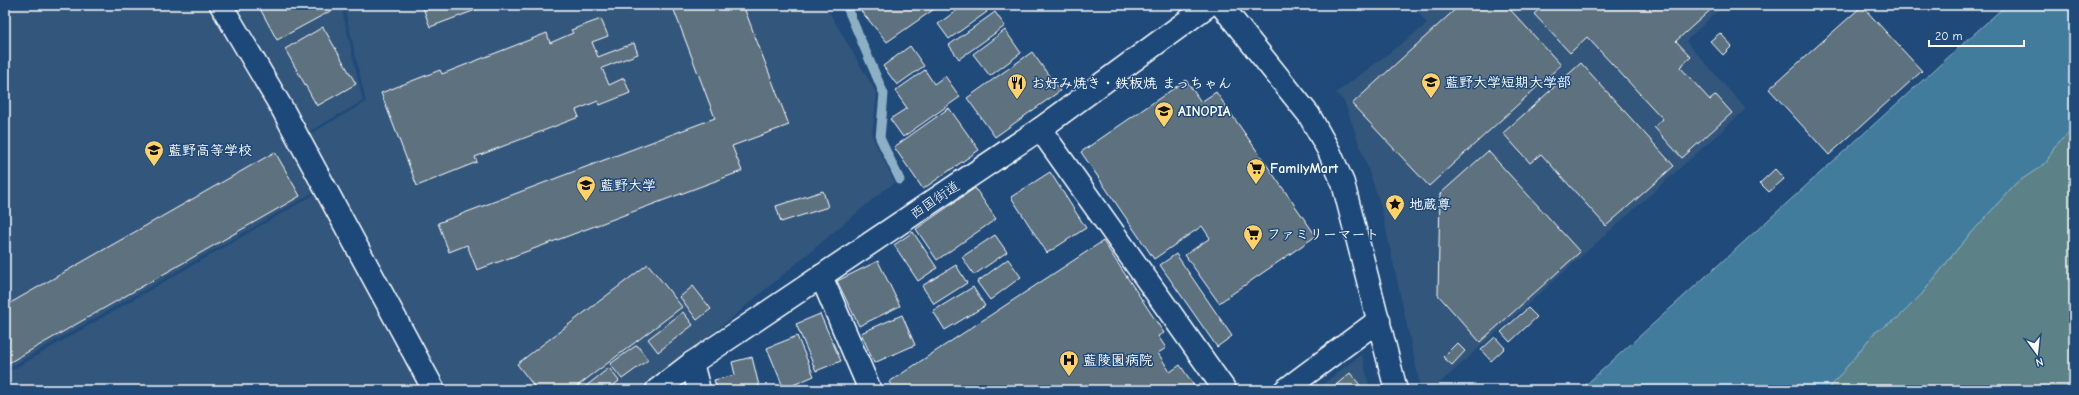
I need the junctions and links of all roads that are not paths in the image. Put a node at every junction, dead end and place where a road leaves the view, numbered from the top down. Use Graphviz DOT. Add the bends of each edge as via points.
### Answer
graph roads {
  1 [pos="221,5"];
  2 [pos="1209,5"];
  3 [pos="1221,5"];
  4 [pos="1040,129"];
  5 [pos="822,276"];
  6 [pos="1379,320"];
  7 [pos="692,363"];
  8 [pos="434,390"];
  9 [pos="657,390"];
  10 [pos="699,390"];
  11 [pos="870,390"];
  12 [pos="1225,390"];
  13 [pos="1285,390"];
  14 [pos="1396,390"];
  1 -- 8 [label="street" via="283,110"];
  2 -- 4 [label="street, 西国街道"];
  3 -- 6 [label="street" via="1309,115 1329,151 1343,183"];
  4 -- 5 [label="street, 西国街道"];
  4 -- 12 [label="street"];
  5 -- 7 [label="street, 西国街道"];
  5 -- 11 [label="street"];
  6 -- 13 [label="street"];
  6 -- 14 [label="street"];
  7 -- 9 [label="street, 西国街道"];
  7 -- 10 [label="street"];
}
